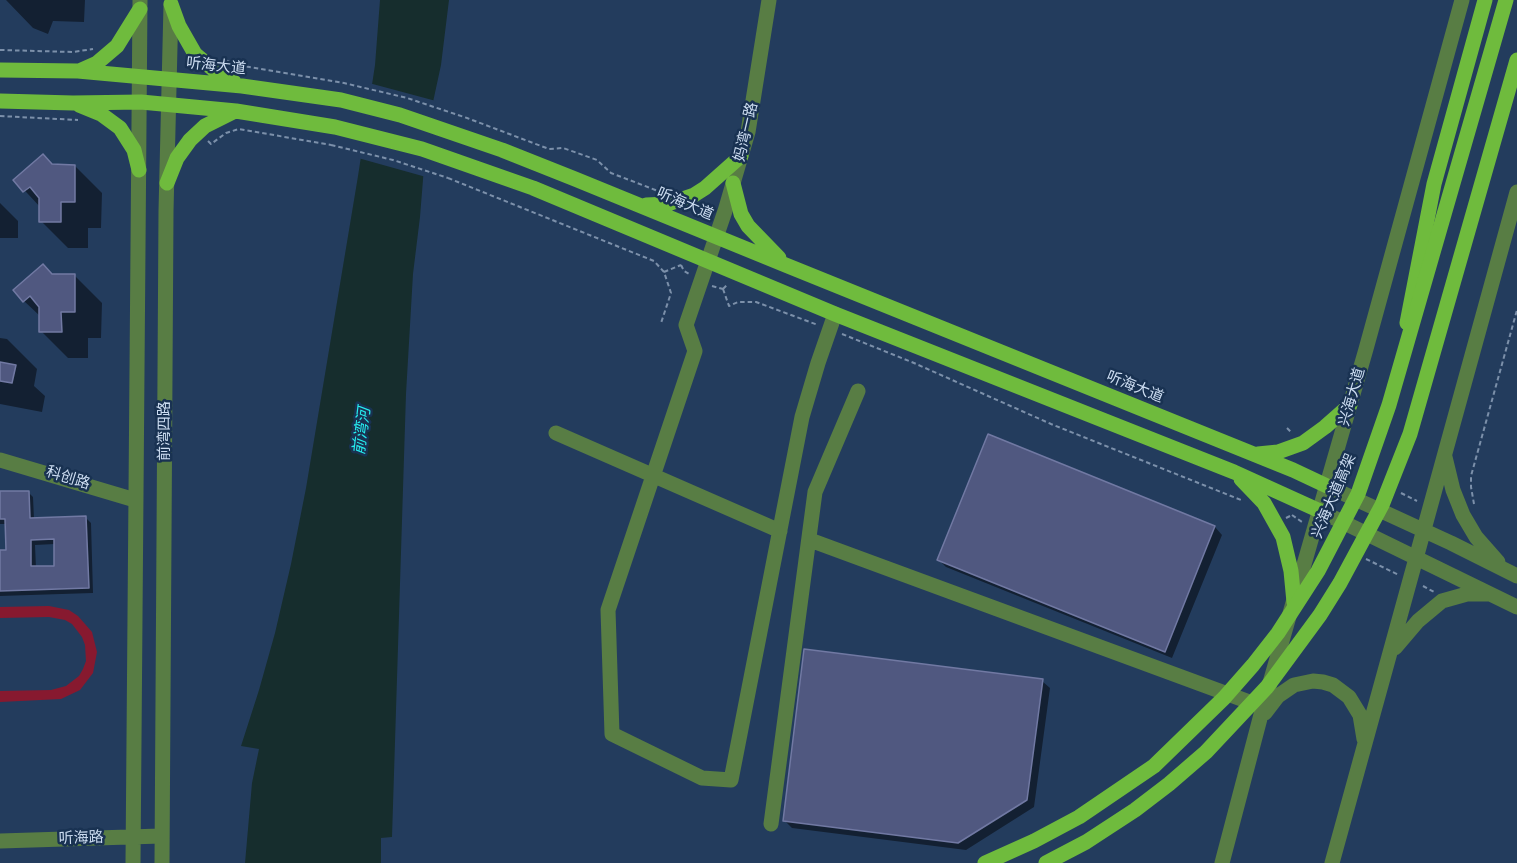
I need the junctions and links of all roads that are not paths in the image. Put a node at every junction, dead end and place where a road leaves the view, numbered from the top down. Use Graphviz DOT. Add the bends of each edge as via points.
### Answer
graph roads {
  1 [pos="769,0"];
  2 [pos="1462,0"];
  3 [pos="1485,0"];
  4 [pos="1506,0"];
  5 [pos="171,2"];
  6 [pos="140,4"];
  7 [pos="1517,60"];
  8 [pos="0,70"];
  9 [pos="78,71"];
  10 [pos="140,76"];
  11 [pos="169,79"];
  12 [pos="242,86"];
  13 [pos="0,101"];
  14 [pos="141,102"];
  15 [pos="73,103"];
  16 [pos="168,104"];
  17 [pos="236,111"];
  18 [pos="741,156"];
  19 [pos="140,170"];
  20 [pos="167,183"];
  21 [pos="733,183"];
  22 [pos="1517,192"];
  23 [pos="638,204"];
  24 [pos="716,237"];
  25 [pos="707,261"];
  26 [pos="788,266"];
  27 [pos="835,314"];
  28 [pos="858,391"];
  29 [pos="1350,405"];
  30 [pos="1389,405"];
  31 [pos="556,433"];
  32 [pos="1252,454"];
  33 [pos="1445,455"];
  34 [pos="0,460"];
  35 [pos="1234,472"];
  36 [pos="653,476"];
  37 [pos="1327,486"];
  38 [pos="135,500"];
  39 [pos="1320,511"];
  40 [pos="1424,530"];
  41 [pos="780,531"];
  42 [pos="810,540"];
  43 [pos="1417,557"];
  44 [pos="1512,574"];
  45 [pos="1495,596"];
  46 [pos="1294,602"];
  47 [pos="1517,607"];
  48 [pos="1389,656"];
  49 [pos="1261,715"];
  50 [pos="1365,745"];
  51 [pos="771,824"];
  52 [pos="161,836"];
  53 [pos="132,837"];
  54 [pos="0,841"];
  55 [pos="133,863"];
  56 [pos="162,863"];
  57 [pos="985,863"];
  58 [pos="1047,863"];
  59 [pos="1221,863"];
  60 [pos="1332,863"];
  1 -- 18 [label="street, 妈湾一路"];
  2 -- 29 [label="street, 兴海大道"];
  3 -- 30 [label="main road, bridge" via="1434,184"];
  4 -- 30 [label="main road, 兴海大道高架, bridge"];
  5 -- 11 [label="street, 前湾四路"];
  5 -- 12 [label="main road" via="195,54 220,75"];
  6 -- 9 [label="main road" via="117,46 97,63"];
  6 -- 10 [label="street, 前湾四路"];
  7 -- 58 [label="main road, bridge" via="1410,434 1382,505 1341,583 1268,687 1206,752 1135,810"];
  8 -- 9 [label="main road, 听海大道"];
  9 -- 10 [label="main road, 听海大道"];
  10 -- 11 [label="main road, 听海大道"];
  10 -- 14 [label="street, 前湾四路"];
  11 -- 12 [label="main road, 听海大道"];
  11 -- 16 [label="street, 前湾四路"];
  12 -- 23 [label="main road, 听海大道" via="341,100 400,115"];
  13 -- 15 [label="main road"];
  14 -- 15 [label="main road"];
  14 -- 16 [label="main road"];
  14 -- 19 [label="street, 前湾四路"];
  15 -- 19 [label="main road" via="101,114 120,128 134,150"];
  16 -- 17 [label="main road"];
  16 -- 20 [label="street, 前湾四路"];
  17 -- 20 [label="main road" via="198,132 177,158"];
  17 -- 25 [label="main road" via="335,127 453,160 533,188"];
  18 -- 21 [label="street, 妈湾一路"];
  18 -- 23 [label="main road" via="694,195 668,204"];
  19 -- 38 [label="street, 前湾四路"];
  20 -- 52 [label="street, 前湾四路"];
  21 -- 24 [label="street, 妈湾一路"];
  21 -- 26 [label="main road" via="748,226"];
  22 -- 33 [label="street"];
  23 -- 24 [label="main road, 听海大道"];
  24 -- 25 [label="street, 妈湾一路"];
  24 -- 26 [label="main road, 听海大道"];
  25 -- 27 [label="main road"];
  25 -- 36 [label="street, 妈湾一路" via="686,325 695,351"];
  26 -- 32 [label="main road, 听海大道"];
  27 -- 35 [label="main road"];
  27 -- 41 [label="street" via="802,417"];
  28 -- 42 [label="street" via="815,492"];
  29 -- 32 [label="main road" via="1325,428 1295,447 1266,455"];
  29 -- 37 [label="street, 兴海大道"];
  30 -- 57 [label="main road, 兴海大道高架, bridge" via="1358,494 1318,571 1278,633 1224,698 1154,766 1123,789 1079,817"];
  31 -- 36 [label="street"];
  32 -- 37 [label="main road, 听海大道"];
  33 -- 40 [label="street"];
  33 -- 44 [label="street" via="1453,490 1468,526"];
  34 -- 38 [label="street, 科创路"];
  35 -- 39 [label="main road"];
  35 -- 46 [label="main road" via="1264,503 1282,537"];
  36 -- 41 [label="street"];
  36 -- 41 [label="street, 妈湾一路" via="608,610 612,734 702,778 731,780"];
  37 -- 39 [label="street, 兴海大道"];
  37 -- 40 [label="street"];
  38 -- 53 [label="street, 前湾四路"];
  39 -- 43 [label="street"];
  39 -- 46 [label="street, 兴海大道"];
  40 -- 43 [label="street"];
  40 -- 44 [label="street"];
  42 -- 49 [label="street"];
  42 -- 51 [label="street"];
  43 -- 45 [label="street"];
  43 -- 48 [label="street"];
  45 -- 47 [label="street"];
  45 -- 48 [label="street" via="1467,594 1442,601 1418,621"];
  46 -- 49 [label="street, 兴海大道"];
  48 -- 50 [label="street"];
  49 -- 50 [label="street" via="1285,690 1303,682 1323,682 1342,690 1355,705"];
  49 -- 59 [label="street, 兴海大道"];
  50 -- 60 [label="street"];
  52 -- 53 [label="street, 听海路"];
  52 -- 56 [label="street, 前湾四路"];
  53 -- 54 [label="street, 听海路"];
  53 -- 55 [label="street, 前湾四路"];
}
